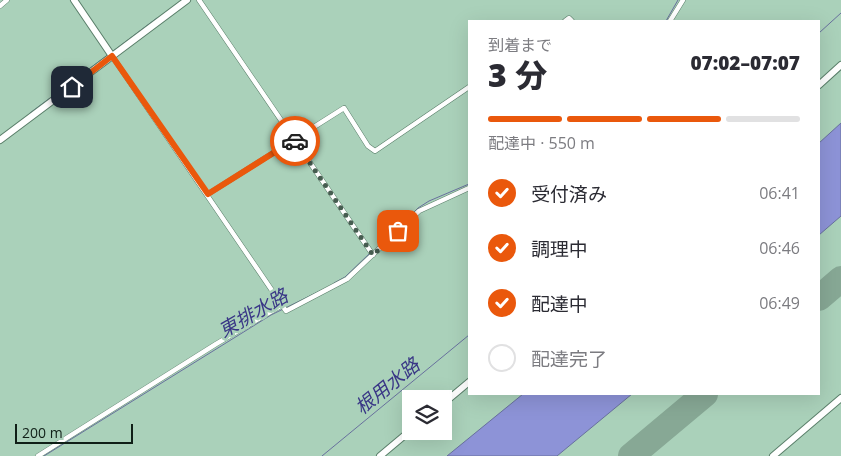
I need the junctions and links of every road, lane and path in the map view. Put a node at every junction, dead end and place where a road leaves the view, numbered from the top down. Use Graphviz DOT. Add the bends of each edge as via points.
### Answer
graph roads {
  1 [pos="7,0"];
  2 [pos="74,0"];
  3 [pos="187,0"];
  4 [pos="199,0"];
  5 [pos="683,0"];
  6 [pos="0,6"];
  7 [pos="671,20"];
  8 [pos="112,56"];
  9 [pos="841,65"];
  10 [pos="820,84"];
  11 [pos="468,88"];
  12 [pos="0,140"];
  13 [pos="294,140"];
  14 [pos="468,188"];
  15 [pos="208,194"];
  16 [pos="373,255"];
  17 [pos="283,307"];
  18 [pos="468,383"];
  19 [pos="452,396"];
  20 [pos="841,398"];
  21 [pos="402,438"];
  22 [pos="38,456"];
  23 [pos="380,456"];
  24 [pos="773,456"];
  1 -- 6 [label="street"];
  2 -- 8 [label="street"];
  3 -- 8 [label="street"];
  4 -- 13 [label="street"];
  5 -- 7 [label="street"];
  8 -- 12 [label="street"];
  8 -- 15 [label="street"];
  9 -- 10 [label="street"];
  11 -- 13 [label="street" via="375,151 368,146 344,108"];
  13 -- 15 [label="street"];
  13 -- 16 [label="street"];
  14 -- 16 [label="street" via="419,211"];
  15 -- 17 [label="street"];
  16 -- 17 [label="street" via="343,282 286,311"];
  17 -- 22 [label="street" via="207,349"];
  18 -- 19 [label="street"];
  20 -- 24 [label="street"];
  21 -- 23 [label="street"];
}
